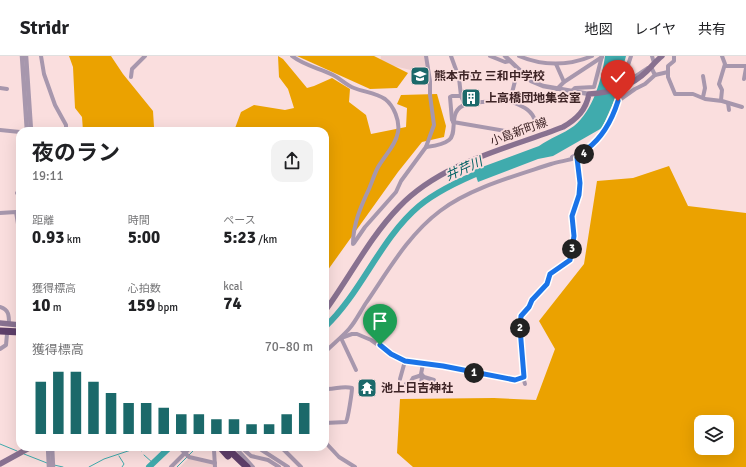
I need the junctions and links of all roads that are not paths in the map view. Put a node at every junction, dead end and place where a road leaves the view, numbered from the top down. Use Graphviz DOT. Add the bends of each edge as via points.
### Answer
graph roads {
  1 [pos="22,56"];
  2 [pos="26,56"];
  3 [pos="41,56"];
  4 [pos="145,56"];
  5 [pos="292,56"];
  6 [pos="426,56"];
  7 [pos="451,56"];
  8 [pos="490,56"];
  9 [pos="505,56"];
  10 [pos="519,56"];
  11 [pos="592,56"];
  12 [pos="631,56"];
  13 [pos="652,56"];
  14 [pos="662,56"];
  15 [pos="674,56"];
  16 [pos="722,56"];
  17 [pos="602,57"];
  18 [pos="510,61"];
  19 [pos="556,64"];
  20 [pos="652,65"];
  21 [pos="725,66"];
  22 [pos="746,67"];
  23 [pos="519,70"];
  24 [pos="668,72"];
  25 [pos="655,75"];
  26 [pos="703,76"];
  27 [pos="743,76"];
  28 [pos="131,77"];
  29 [pos="470,77"];
  30 [pos="459,78"];
  31 [pos="564,82"];
  32 [pos="0,88"];
  33 [pos="620,88"];
  34 [pos="7,89"];
  35 [pos="557,89"];
  36 [pos="572,91"];
  37 [pos="592,94"];
  38 [pos="461,96"];
  39 [pos="703,97"];
  40 [pos="721,100"];
  41 [pos="618,101"];
  42 [pos="510,102"];
  43 [pos="728,103"];
  44 [pos="465,105"];
  45 [pos="742,107"];
  46 [pos="729,110"];
  47 [pos="453,121"];
  48 [pos="27,127"];
  49 [pos="27,127"];
  50 [pos="66,127"];
  51 [pos="0,130"];
  52 [pos="16,131"];
  53 [pos="426,147"];
  54 [pos="587,149"];
  55 [pos="569,158"];
  56 [pos="577,158"];
  57 [pos="16,212"];
  58 [pos="0,213"];
  59 [pos="329,305"];
  60 [pos="0,308"];
  61 [pos="0,323"];
  62 [pos="9,324"];
  63 [pos="16,325"];
  64 [pos="0,327"];
  65 [pos="16,329"];
  66 [pos="0,331"];
  67 [pos="16,333"];
  68 [pos="0,334"];
  69 [pos="8,334"];
  70 [pos="16,334"];
  71 [pos="341,338"];
  72 [pos="329,348"];
  73 [pos="0,349"];
  74 [pos="405,361"];
  75 [pos="423,364"];
  76 [pos="356,370"];
  77 [pos="422,375"];
  78 [pos="523,377"];
  79 [pos="400,379"];
  80 [pos="434,380"];
  81 [pos="406,384"];
  82 [pos="421,384"];
  83 [pos="525,384"];
  84 [pos="329,390"];
  85 [pos="329,423"];
  86 [pos="329,447"];
  87 [pos="24,451"];
  88 [pos="48,451"];
  89 [pos="52,451"];
  90 [pos="183,451"];
  91 [pos="188,451"];
  92 [pos="214,451"];
  93 [pos="223,451"];
  94 [pos="230,451"];
  95 [pos="239,451"];
  96 [pos="245,451"];
  97 [pos="264,451"];
  98 [pos="285,451"];
  99 [pos="186,454"];
  100 [pos="0,464"];
  101 [pos="215,465"];
  102 [pos="50,467"];
  103 [pos="171,467"];
  104 [pos="240,467"];
  105 [pos="247,467"];
  106 [pos="253,467"];
  107 [pos="279,467"];
  108 [pos="288,467"];
  109 [pos="302,467"];
  110 [pos="355,467"];
  1 -- 48 [label="street"];
  2 -- 49 [label="street"];
  3 -- 50 [label="street" via="44,74"];
  4 -- 28 [label="street" via="132,69"];
  5 -- 53 [label="street" via="348,85 386,100 398,120 397,137 362,201 353,244 396,192"];
  6 -- 53 [label="street" via="434,125"];
  7 -- 30 [label="street"];
  8 -- 18 [label="street" via="505,62"];
  9 -- 18 [label="street"];
  10 -- 19 [label="street" via="531,61"];
  11 -- 19 [label="street"];
  12 -- 20 [label="street" via="624,82"];
  13 -- 20 [label="street"];
  14 -- 20 [label="main road"];
  15 -- 24 [label="street" via="674,61 668,66"];
  16 -- 21 [label="street"];
  17 -- 31 [label="street"];
  17 -- 36 [label="street" via="594,87 575,88"];
  18 -- 23 [label="street"];
  19 -- 31 [label="street"];
  20 -- 25 [label="street"];
  20 -- 33 [label="main road" via="634,81"];
  21 -- 22 [label="street"];
  21 -- 40 [label="street" via="719,84 722,90"];
  22 -- 27 [label="street"];
  23 -- 35 [label="street" via="543,86"];
  23 -- 42 [label="street"];
  24 -- 25 [label="street"];
  24 -- 39 [label="street" via="675,94"];
  25 -- 41 [label="street"];
  26 -- 39 [label="street"];
  29 -- 30 [label="street"];
  30 -- 38 [label="street"];
  31 -- 35 [label="street"];
  32 -- 34 [label="street"];
  33 -- 37 [label="main road"];
  33 -- 41 [label="street"];
  35 -- 36 [label="street"];
  36 -- 37 [label="street"];
  37 -- 59 [label="main road, 小島新町線" via="583,111 563,127 455,168 413,195 399,207 372,240"];
  38 -- 44 [label="street"];
  38 -- 47 [label="street" via="450,97"];
  39 -- 40 [label="street"];
  40 -- 43 [label="street"];
  41 -- 54 [label="street" via="604,131"];
  42 -- 44 [label="street"];
  42 -- 47 [label="street" via="530,111 534,116 535,121 531,129 511,132"];
  43 -- 45 [label="street"];
  43 -- 46 [label="street"];
  44 -- 47 [label="street" via="459,109"];
  47 -- 53 [label="street" via="451,139"];
  51 -- 52 [label="street"];
  54 -- 55 [label="street"];
  54 -- 56 [label="street" via="588,151"];
  55 -- 56 [label="street"];
  55 -- 71 [label="street" via="480,190 440,212 403,248 351,328"];
  56 -- 78 [label="street" via="580,183 572,216 572,254 570,260 549,276 547,284 521,316"];
  57 -- 58 [label="street"];
  60 -- 62 [label="street" via="7,311"];
  61 -- 62 [label="main road"];
  62 -- 63 [label="main road"];
  64 -- 65 [label="highway"];
  66 -- 67 [label="highway"];
  68 -- 69 [label="main road"];
  69 -- 70 [label="main road"];
  69 -- 73 [label="street" via="6,345"];
  71 -- 72 [label="street"];
  71 -- 74 [label="street" via="352,334 362,335"];
  71 -- 76 [label="street"];
  74 -- 75 [label="street"];
  74 -- 79 [label="street"];
  75 -- 77 [label="street"];
  75 -- 78 [label="street" via="515,380"];
  77 -- 80 [label="street"];
  77 -- 81 [label="street"];
  77 -- 82 [label="street"];
  78 -- 83 [label="street"];
  84 -- 85 [label="street" via="343,386 352,388 348,419 346,422"];
  86 -- 110 [label="street" via="339,458"];
  87 -- 100 [label="main road"];
  88 -- 102 [label="street"];
  89 -- 102 [label="street"];
  90 -- 99 [label="street"];
  91 -- 99 [label="street"];
  92 -- 101 [label="street"];
  93 -- 104 [label="highway"];
  94 -- 105 [label="highway"];
  95 -- 106 [label="street"];
  96 -- 107 [label="street" via="251,456 268,460"];
  97 -- 108 [label="street"];
  98 -- 109 [label="street"];
  99 -- 101 [label="street"];
  99 -- 103 [label="street"];
}
